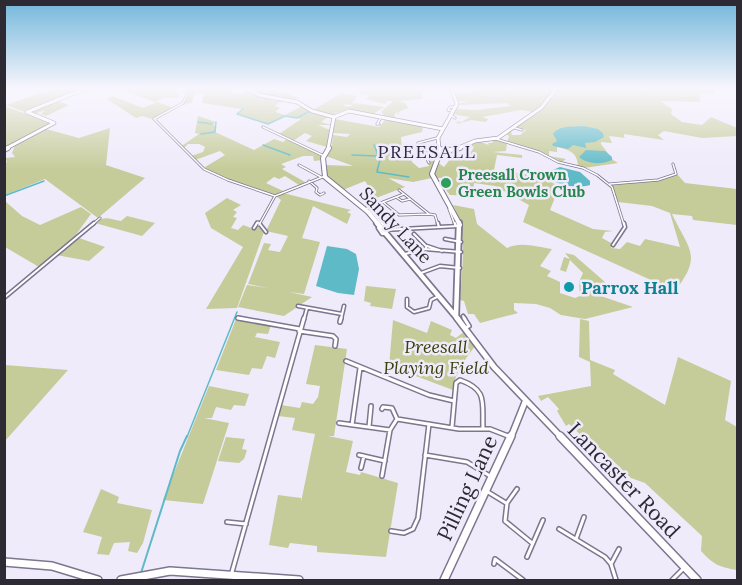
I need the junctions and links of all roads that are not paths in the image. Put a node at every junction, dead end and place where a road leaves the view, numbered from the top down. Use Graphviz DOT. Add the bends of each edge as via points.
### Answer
graph roads {
  1 [pos="35,115"];
  2 [pos="161,115"];
  3 [pos="326,115"];
  4 [pos="340,115"];
  5 [pos="366,115"];
  6 [pos="450,115"];
  7 [pos="529,115"];
  8 [pos="456,117"];
  9 [pos="334,118"];
  10 [pos="380,119"];
  11 [pos="379,124"];
  12 [pos="262,127"];
  13 [pos="514,128"];
  14 [pos="443,129"];
  15 [pos="522,130"];
  16 [pos="438,138"];
  17 [pos="496,139"];
  18 [pos="4,150"];
  19 [pos="439,152"];
  20 [pos="324,156"];
  21 [pos="418,157"];
  22 [pos="426,157"];
  23 [pos="429,163"];
  24 [pos="673,164"];
  25 [pos="299,165"];
  26 [pos="323,176"];
  27 [pos="309,181"];
  28 [pos="610,184"];
  29 [pos="399,190"];
  30 [pos="324,193"];
  31 [pos="404,194"];
  32 [pos="275,196"];
  33 [pos="396,197"];
  34 [pos="410,199"];
  35 [pos="383,202"];
  36 [pos="367,209"];
  37 [pos="449,209"];
  38 [pos="266,210"];
  39 [pos="429,214"];
  40 [pos="100,218"];
  41 [pos="458,226"];
  42 [pos="439,227"];
  43 [pos="254,228"];
  44 [pos="384,230"];
  45 [pos="266,232"];
  46 [pos="414,234"];
  47 [pos="449,235"];
  48 [pos="447,240"];
  49 [pos="461,242"];
  50 [pos="613,245"];
  51 [pos="425,248"];
  52 [pos="461,252"];
  53 [pos="404,255"];
  54 [pos="460,268"];
  55 [pos="421,273"];
  56 [pos="440,296"];
  57 [pos="4,298"];
  58 [pos="406,299"];
  59 [pos="297,306"];
  60 [pos="344,306"];
  61 [pos="307,308"];
  62 [pos="458,308"];
  63 [pos="451,309"];
  64 [pos="342,314"];
  65 [pos="460,316"];
  66 [pos="238,318"];
  67 [pos="340,322"];
  68 [pos="300,330"];
  69 [pos="335,346"];
  70 [pos="346,361"];
  71 [pos="361,367"];
  72 [pos="454,401"];
  73 [pos="528,405"];
  74 [pos="371,406"];
  75 [pos="382,409"];
  76 [pos="370,416"];
  77 [pos="377,416"];
  78 [pos="397,419"];
  79 [pos="339,423"];
  80 [pos="429,424"];
  81 [pos="352,425"];
  82 [pos="369,427"];
  83 [pos="452,428"];
  84 [pos="483,428"];
  85 [pos="390,430"];
  86 [pos="510,438"];
  87 [pos="426,454"];
  88 [pos="359,455"];
  89 [pos="364,456"];
  90 [pos="385,461"];
  91 [pos="361,468"];
  92 [pos="383,470"];
  93 [pos="389,472"];
  94 [pos="382,476"];
  95 [pos="492,477"];
  96 [pos="516,489"];
  97 [pos="486,490"];
  98 [pos="507,503"];
  99 [pos="584,517"];
  100 [pos="543,520"];
  101 [pos="227,522"];
  102 [pos="246,524"];
  103 [pos="559,529"];
  104 [pos="391,531"];
  105 [pos="576,539"];
  106 [pos="532,543"];
  107 [pos="619,549"];
  108 [pos="527,556"];
  109 [pos="494,559"];
  110 [pos="4,562"];
  111 [pos="611,564"];
  112 [pos="684,568"];
  113 [pos="231,575"];
  114 [pos="517,579"];
  115 [pos="98,580"];
  116 [pos="121,580"];
  117 [pos="299,580"];
  118 [pos="444,580"];
  119 [pos="523,580"];
  120 [pos="616,580"];
  121 [pos="672,580"];
  122 [pos="696,580"];
  1 -- 18 [label="main road" via="54,123"];
  2 -- 32 [label="street" via="154,119 205,170"];
  3 -- 9 [label="main road"];
  4 -- 9 [label="main road"];
  5 -- 10 [label="main road"];
  6 -- 8 [label="street"];
  6 -- 14 [label="main road"];
  7 -- 13 [label="main road"];
  9 -- 20 [label="main road" via="330,146"];
  10 -- 11 [label="street"];
  10 -- 14 [label="main road"];
  12 -- 20 [label="street"];
  13 -- 15 [label="street"];
  13 -- 17 [label="main road"];
  14 -- 16 [label="main road"];
  16 -- 19 [label="main road"];
  16 -- 19 [label="street" via="418,143 421,148"];
  17 -- 19 [label="main road"];
  17 -- 28 [label="street" via="586,169"];
  19 -- 22 [label="street"];
  19 -- 41 [label="main road" via="432,174 454,210"];
  20 -- 26 [label="main road"];
  21 -- 22 [label="street"];
  22 -- 23 [label="street"];
  24 -- 28 [label="street" via="676,174 658,180"];
  25 -- 26 [label="street"];
  26 -- 27 [label="street"];
  26 -- 36 [label="main road, Sandy Lane"];
  27 -- 30 [label="street" via="316,192"];
  27 -- 32 [label="street"];
  28 -- 50 [label="street" via="625,227"];
  29 -- 31 [label="street"];
  31 -- 33 [label="street"];
  31 -- 34 [label="street"];
  32 -- 38 [label="street"];
  33 -- 34 [label="street" via="402,201"];
  33 -- 35 [label="street"];
  34 -- 39 [label="street"];
  35 -- 36 [label="street"];
  35 -- 39 [label="street" via="399,215"];
  36 -- 44 [label="main road, Sandy Lane"];
  36 -- 44 [label="street, Sandy Lane"];
  37 -- 41 [label="street"];
  38 -- 43 [label="street"];
  38 -- 45 [label="street" via="258,224"];
  39 -- 42 [label="street" via="435,216"];
  40 -- 57 [label="street"];
  41 -- 42 [label="street"];
  41 -- 49 [label="main road"];
  42 -- 44 [label="street"];
  44 -- 53 [label="main road, Sandy Lane"];
  46 -- 51 [label="street"];
  47 -- 48 [label="street"];
  48 -- 49 [label="street"];
  49 -- 52 [label="main road"];
  51 -- 52 [label="street"];
  51 -- 53 [label="street"];
  52 -- 54 [label="main road"];
  53 -- 55 [label="main road, Sandy Lane"];
  54 -- 55 [label="street" via="440,266"];
  54 -- 62 [label="main road"];
  55 -- 56 [label="main road, Sandy Lane"];
  56 -- 58 [label="street" via="431,300 428,308 414,312 407,307"];
  56 -- 63 [label="main road, Sandy Lane"];
  59 -- 61 [label="street"];
  60 -- 64 [label="street"];
  61 -- 64 [label="street"];
  61 -- 68 [label="street"];
  62 -- 63 [label="main road"];
  62 -- 65 [label="main road"];
  63 -- 65 [label="main road, Sandy Lane"];
  64 -- 67 [label="street"];
  65 -- 73 [label="main road, Lancaster Road" via="490,363"];
  66 -- 68 [label="street"];
  68 -- 69 [label="street" via="333,336"];
  68 -- 102 [label="street"];
  70 -- 71 [label="street"];
  71 -- 72 [label="street"];
  71 -- 81 [label="street"];
  72 -- 83 [label="street"];
  72 -- 84 [label="street" via="456,383 460,380 482,394"];
  73 -- 86 [label="main road, Pilling Lane"];
  73 -- 112 [label="main road, Lancaster Road"];
  74 -- 76 [label="street"];
  75 -- 78 [label="street" via="383,406 394,410"];
  76 -- 77 [label="street"];
  76 -- 82 [label="street"];
  78 -- 80 [label="street"];
  78 -- 85 [label="street"];
  79 -- 81 [label="street"];
  80 -- 83 [label="street"];
  80 -- 87 [label="street"];
  81 -- 82 [label="street"];
  82 -- 85 [label="street"];
  83 -- 84 [label="street"];
  84 -- 86 [label="street"];
  85 -- 90 [label="street"];
  86 -- 95 [label="main road, Pilling Lane"];
  87 -- 95 [label="street" via="467,462"];
  87 -- 104 [label="street" via="418,518 413,529 404,533"];
  88 -- 89 [label="street"];
  89 -- 90 [label="street"];
  89 -- 91 [label="street"];
  90 -- 92 [label="street"];
  92 -- 93 [label="street"];
  92 -- 94 [label="street"];
  95 -- 97 [label="main road, Pilling Lane"];
  96 -- 98 [label="street"];
  97 -- 98 [label="street"];
  97 -- 118 [label="main road, Pilling Lane"];
  98 -- 106 [label="street" via="506,524"];
  99 -- 105 [label="street"];
  100 -- 106 [label="street"];
  101 -- 102 [label="street"];
  102 -- 113 [label="street"];
  103 -- 105 [label="street"];
  105 -- 111 [label="street"];
  106 -- 108 [label="street"];
  107 -- 111 [label="street"];
  109 -- 114 [label="street"];
  110 -- 115 [label="main road" via="61,567"];
  111 -- 120 [label="street"];
  112 -- 121 [label="street"];
  112 -- 122 [label="main road, Lancaster Road"];
  113 -- 116 [label="main road" via="170,571"];
  113 -- 117 [label="main road"];
  114 -- 119 [label="street"];
}
